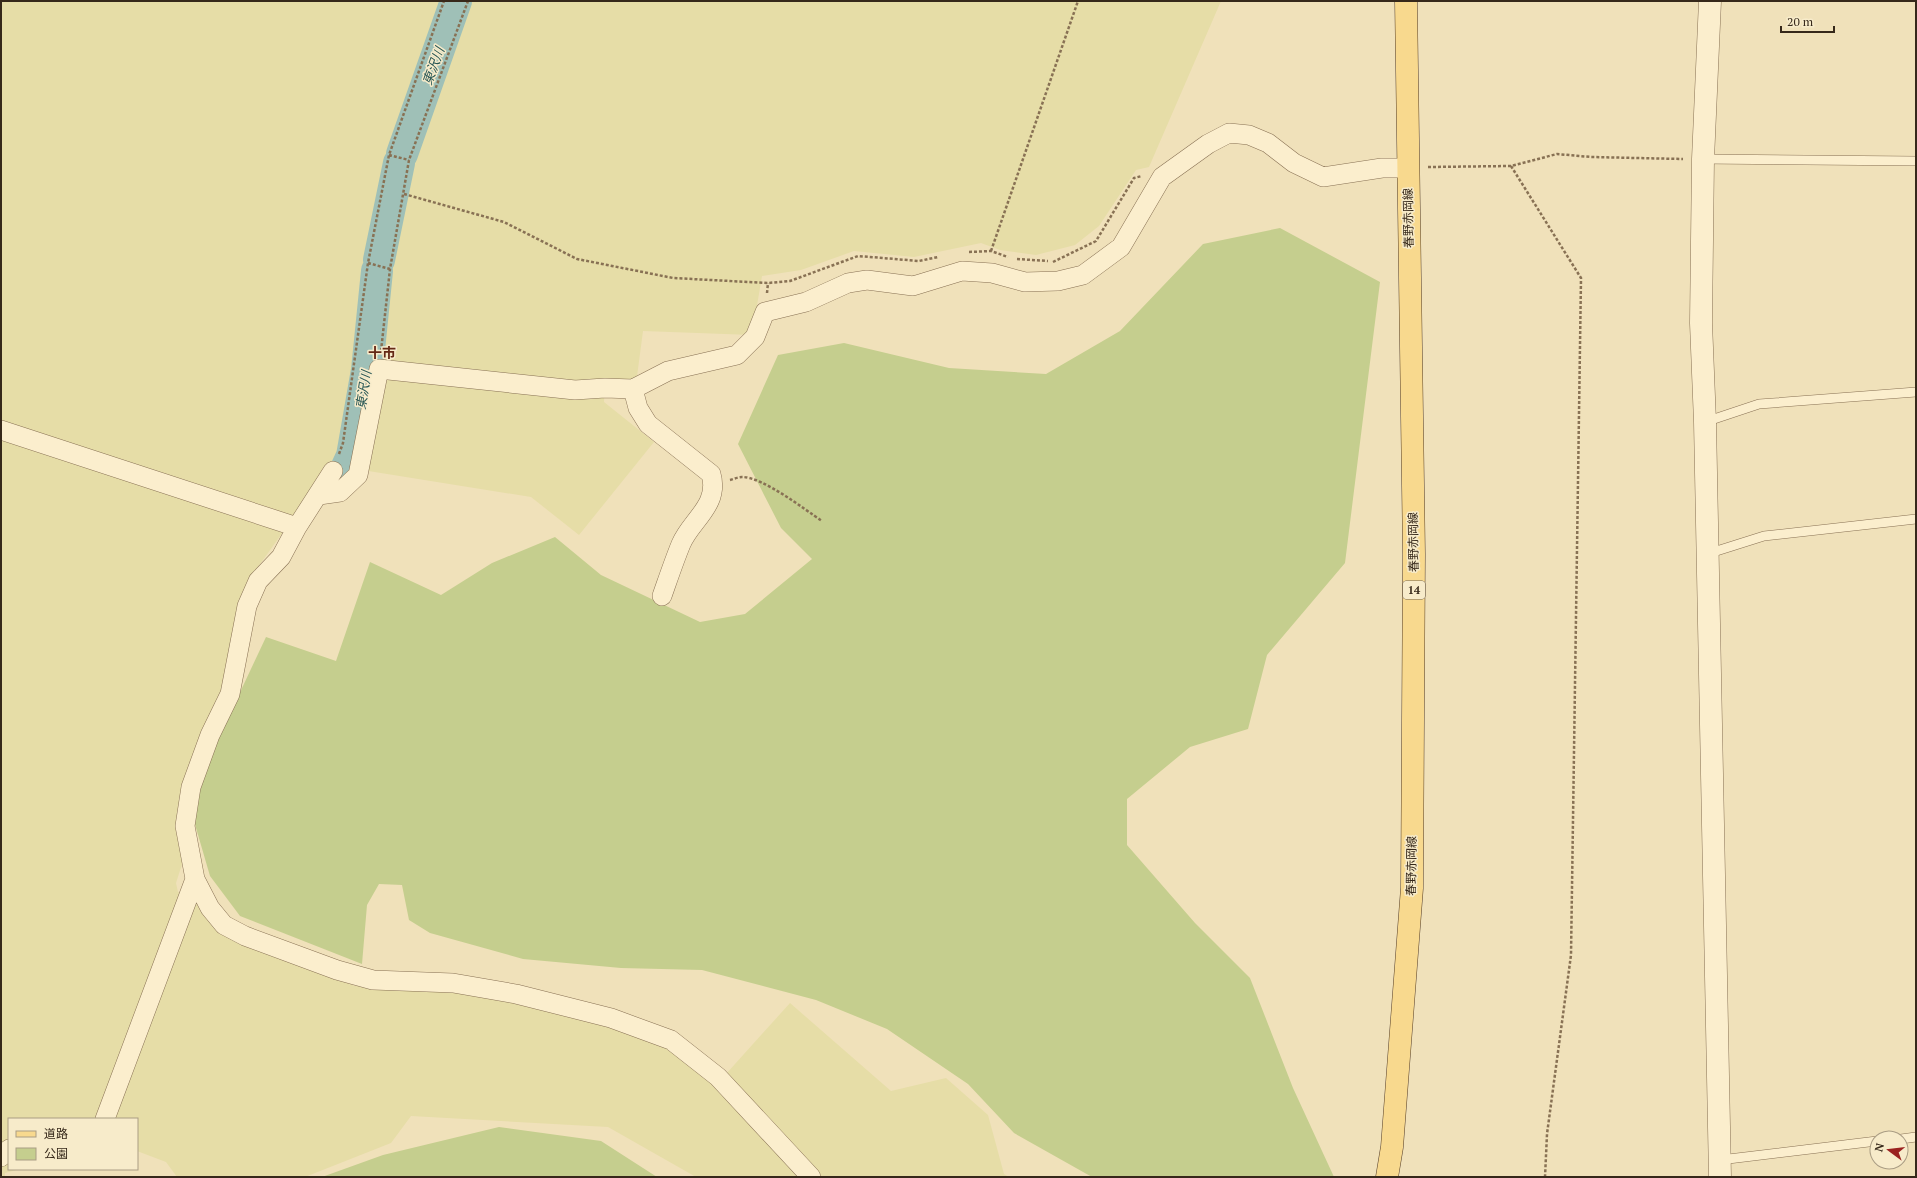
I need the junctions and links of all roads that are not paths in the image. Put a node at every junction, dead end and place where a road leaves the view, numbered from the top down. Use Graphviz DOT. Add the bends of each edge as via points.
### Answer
graph roads {
  1 [pos="1406,1"];
  2 [pos="1710,1"];
  3 [pos="1703,159"];
  4 [pos="1916,161"];
  5 [pos="1407,168"];
  6 [pos="633,389"];
  7 [pos="1916,392"];
  8 [pos="1705,422"];
  9 [pos="1,430"];
  10 [pos="333,471"];
  11 [pos="319,495"];
  12 [pos="1916,519"];
  13 [pos="297,527"];
  14 [pos="1707,554"];
  15 [pos="662,596"];
  16 [pos="195,879"];
  17 [pos="105,1118"];
  18 [pos="1869,1142"];
  19 [pos="1720,1169"];
  20 [pos="811,1177"];
  21 [pos="1387,1177"];
  1 -- 5 [label="main road, 春野赤岡線 / 14"];
  2 -- 3 [label="street"];
  3 -- 4 [label="lane"];
  3 -- 8 [label="street" via="1702,323"];
  5 -- 6 [label="street" via="1382,168 1323,177 1294,163 1268,143 1249,135 1229,133 1208,144 1162,177 1121,247 1082,275 1058,281 1025,282 992,273 962,271 913,286 867,280 848,283 806,302 765,312 755,337 737,355 668,371"];
  5 -- 21 [label="main road, 春野赤岡線 / 14" via="1414,554 1412,888 1392,1147"];
  6 -- 11 [label="street" via="575,390 379,369 358,475 340,492"];
  6 -- 15 [label="street" via="638,408 648,424 711,474 714,484 704,512 681,542"];
  7 -- 8 [label="lane" via="1759,404"];
  8 -- 14 [label="street"];
  9 -- 13 [label="street"];
  10 -- 11 [label="street"];
  11 -- 13 [label="street"];
  12 -- 14 [label="lane" via="1764,536"];
  13 -- 16 [label="street" via="281,557 258,581 247,606 230,694 210,735 191,787 185,826"];
  14 -- 19 [label="street"];
  16 -- 17 [label="street"];
  16 -- 20 [label="street" via="210,908 224,925 245,936 337,970 373,980 453,983 516,994 611,1018 670,1040 718,1077"];
  18 -- 19 [label="lane"];
}
